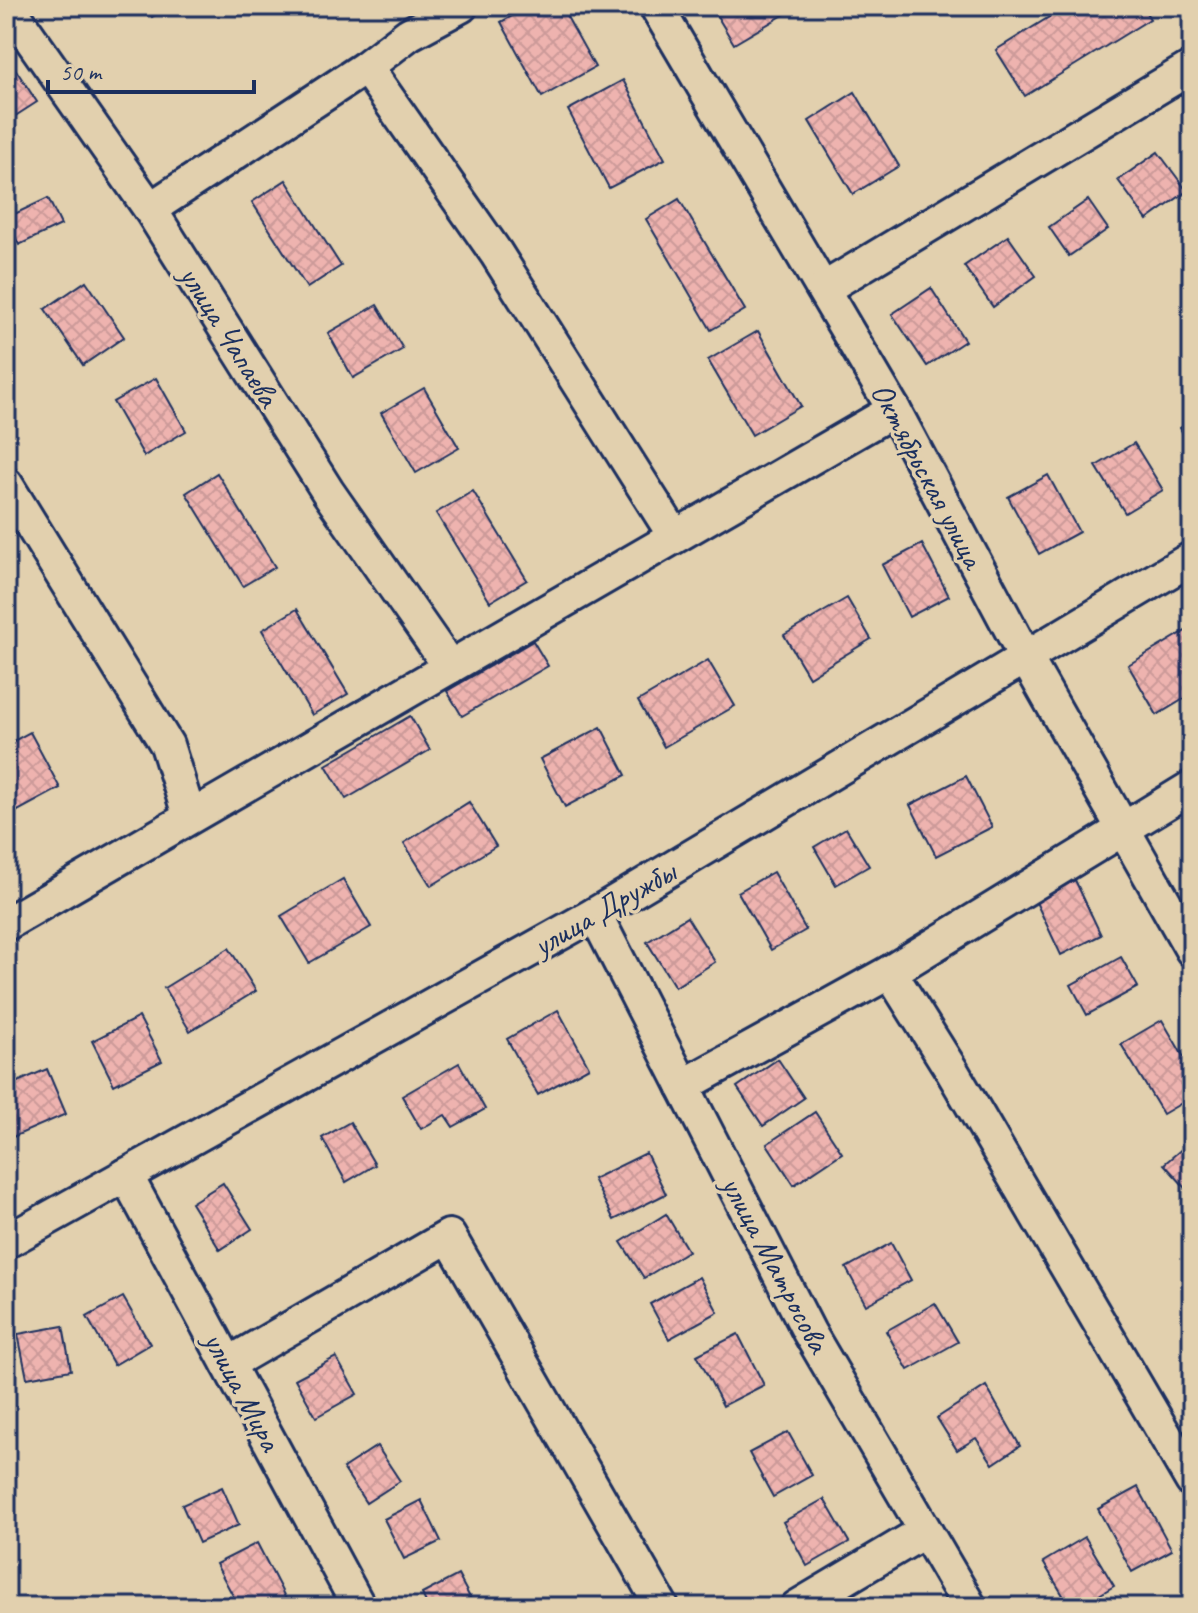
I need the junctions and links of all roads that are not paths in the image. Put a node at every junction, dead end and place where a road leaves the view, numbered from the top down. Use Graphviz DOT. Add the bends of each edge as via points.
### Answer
graph roads {
  1 [pos="8,6"];
  2 [pos="461,6"];
  3 [pos="656,6"];
  4 [pos="366,67"];
  5 [pos="1192,67"];
  6 [pos="150,209"];
  7 [pos="825,288"];
  8 [pos="894,410"];
  9 [pos="6,484"];
  10 [pos="674,535"];
  11 [pos="1192,558"];
  12 [pos="1026,658"];
  13 [pos="450,667"];
  14 [pos="1192,787"];
  15 [pos="189,815"];
  16 [pos="1122,828"];
  17 [pos="595,914"];
  18 [pos="6,924"];
  19 [pos="1192,950"];
  20 [pos="890,972"];
  21 [pos="683,1086"];
  22 [pos="126,1175"];
  23 [pos="6,1242"];
  24 [pos="228,1364"];
  25 [pos="1192,1481"];
  26 [pos="925,1531"];
  27 [pos="359,1607"];
  28 [pos="662,1607"];
  29 [pos="797,1607"];
  30 [pos="970,1607"];
  1 -- 6 [label="street, улица Чапаева"];
  2 -- 4 [label="street" via="409,34"];
  3 -- 7 [label="street, Октябрьская улица"];
  4 -- 6 [label="street"];
  4 -- 10 [label="street" via="496,253"];
  5 -- 7 [label="street"];
  6 -- 13 [label="street, улица Чапаева" via="328,492"];
  7 -- 8 [label="street, Октябрьская улица"];
  8 -- 10 [label="street"];
  8 -- 12 [label="street, Октябрьская улица"];
  9 -- 15 [label="street" via="167,745"];
  10 -- 13 [label="street"];
  11 -- 12 [label="street, улица Дружбы"];
  12 -- 16 [label="street, Октябрьская улица"];
  12 -- 17 [label="street, улица Дружбы"];
  13 -- 15 [label="street"];
  14 -- 16 [label="street"];
  15 -- 18 [label="street"];
  16 -- 19 [label="street, Октябрьская улица"];
  16 -- 20 [label="street"];
  17 -- 21 [label="street, улица Матросова"];
  17 -- 22 [label="street, улица Дружбы"];
  20 -- 21 [label="street"];
  20 -- 25 [label="street"];
  21 -- 26 [label="street, улица Матросова" via="809,1332"];
  22 -- 23 [label="street, улица Дружбы"];
  22 -- 24 [label="street, улица Мира"];
  24 -- 27 [label="street, улица Мира"];
  24 -- 28 [label="street" via="449,1236"];
  26 -- 29 [label="street"];
  26 -- 30 [label="street, улица Матросова"];
}
